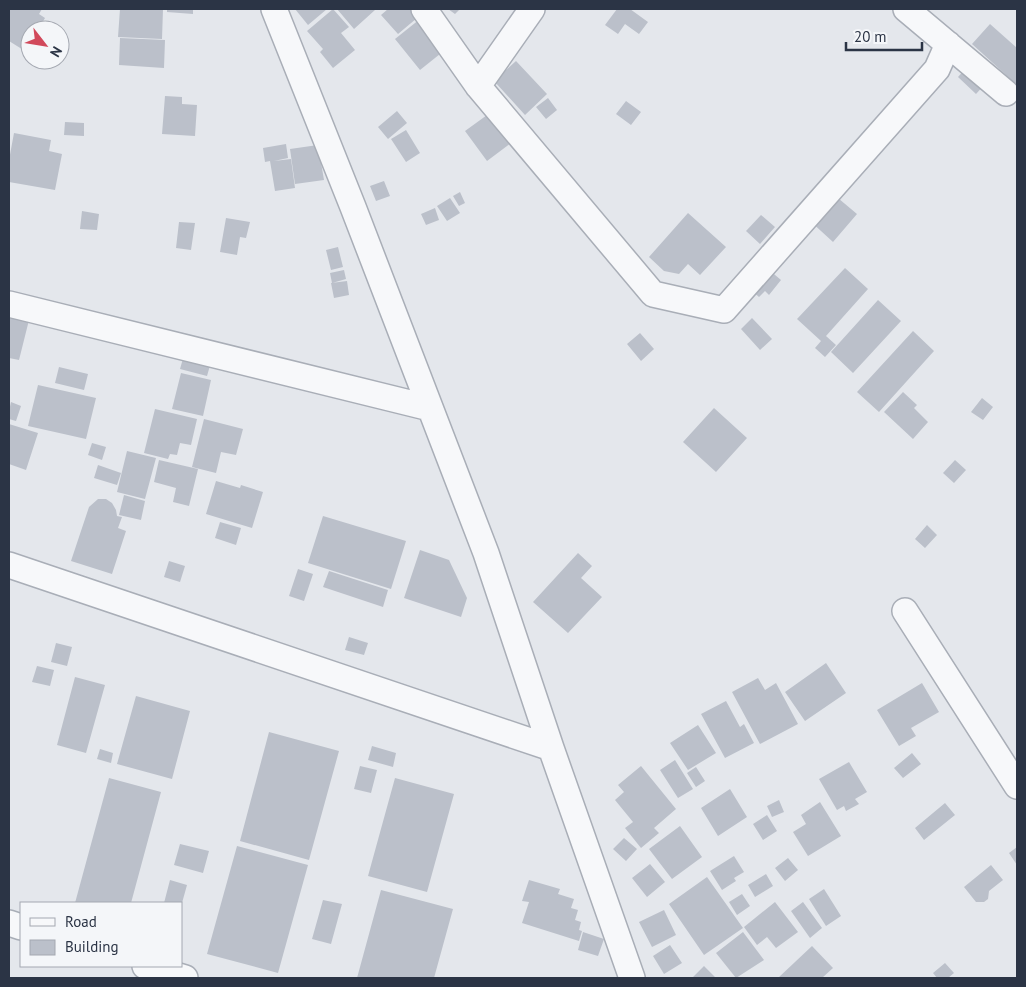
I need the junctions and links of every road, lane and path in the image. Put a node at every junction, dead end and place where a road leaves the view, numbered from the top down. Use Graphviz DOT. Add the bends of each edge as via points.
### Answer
graph roads {
  1 [pos="274,9"];
  2 [pos="424,9"];
  3 [pos="532,9"];
  4 [pos="906,9"];
  5 [pos="948,44"];
  6 [pos="478,86"];
  7 [pos="1006,93"];
  8 [pos="9,304"];
  9 [pos="430,408"];
  10 [pos="9,565"];
  11 [pos="906,611"];
  12 [pos="551,748"];
  13 [pos="1017,786"];
  14 [pos="148,967"];
  15 [pos="185,978"];
  16 [pos="632,978"];
  1 -- 9 [label="street"];
  2 -- 6 [label="street"];
  3 -- 6 [label="street"];
  4 -- 5 [label="street"];
  5 -- 6 [label="street" via="937,69 724,310 653,294"];
  5 -- 7 [label="street"];
  8 -- 9 [label="street"];
  9 -- 12 [label="street" via="486,552"];
  10 -- 12 [label="street"];
  11 -- 13 [label="street"];
  12 -- 16 [label="street"];
  14 -- 15 [label="street"];
}
